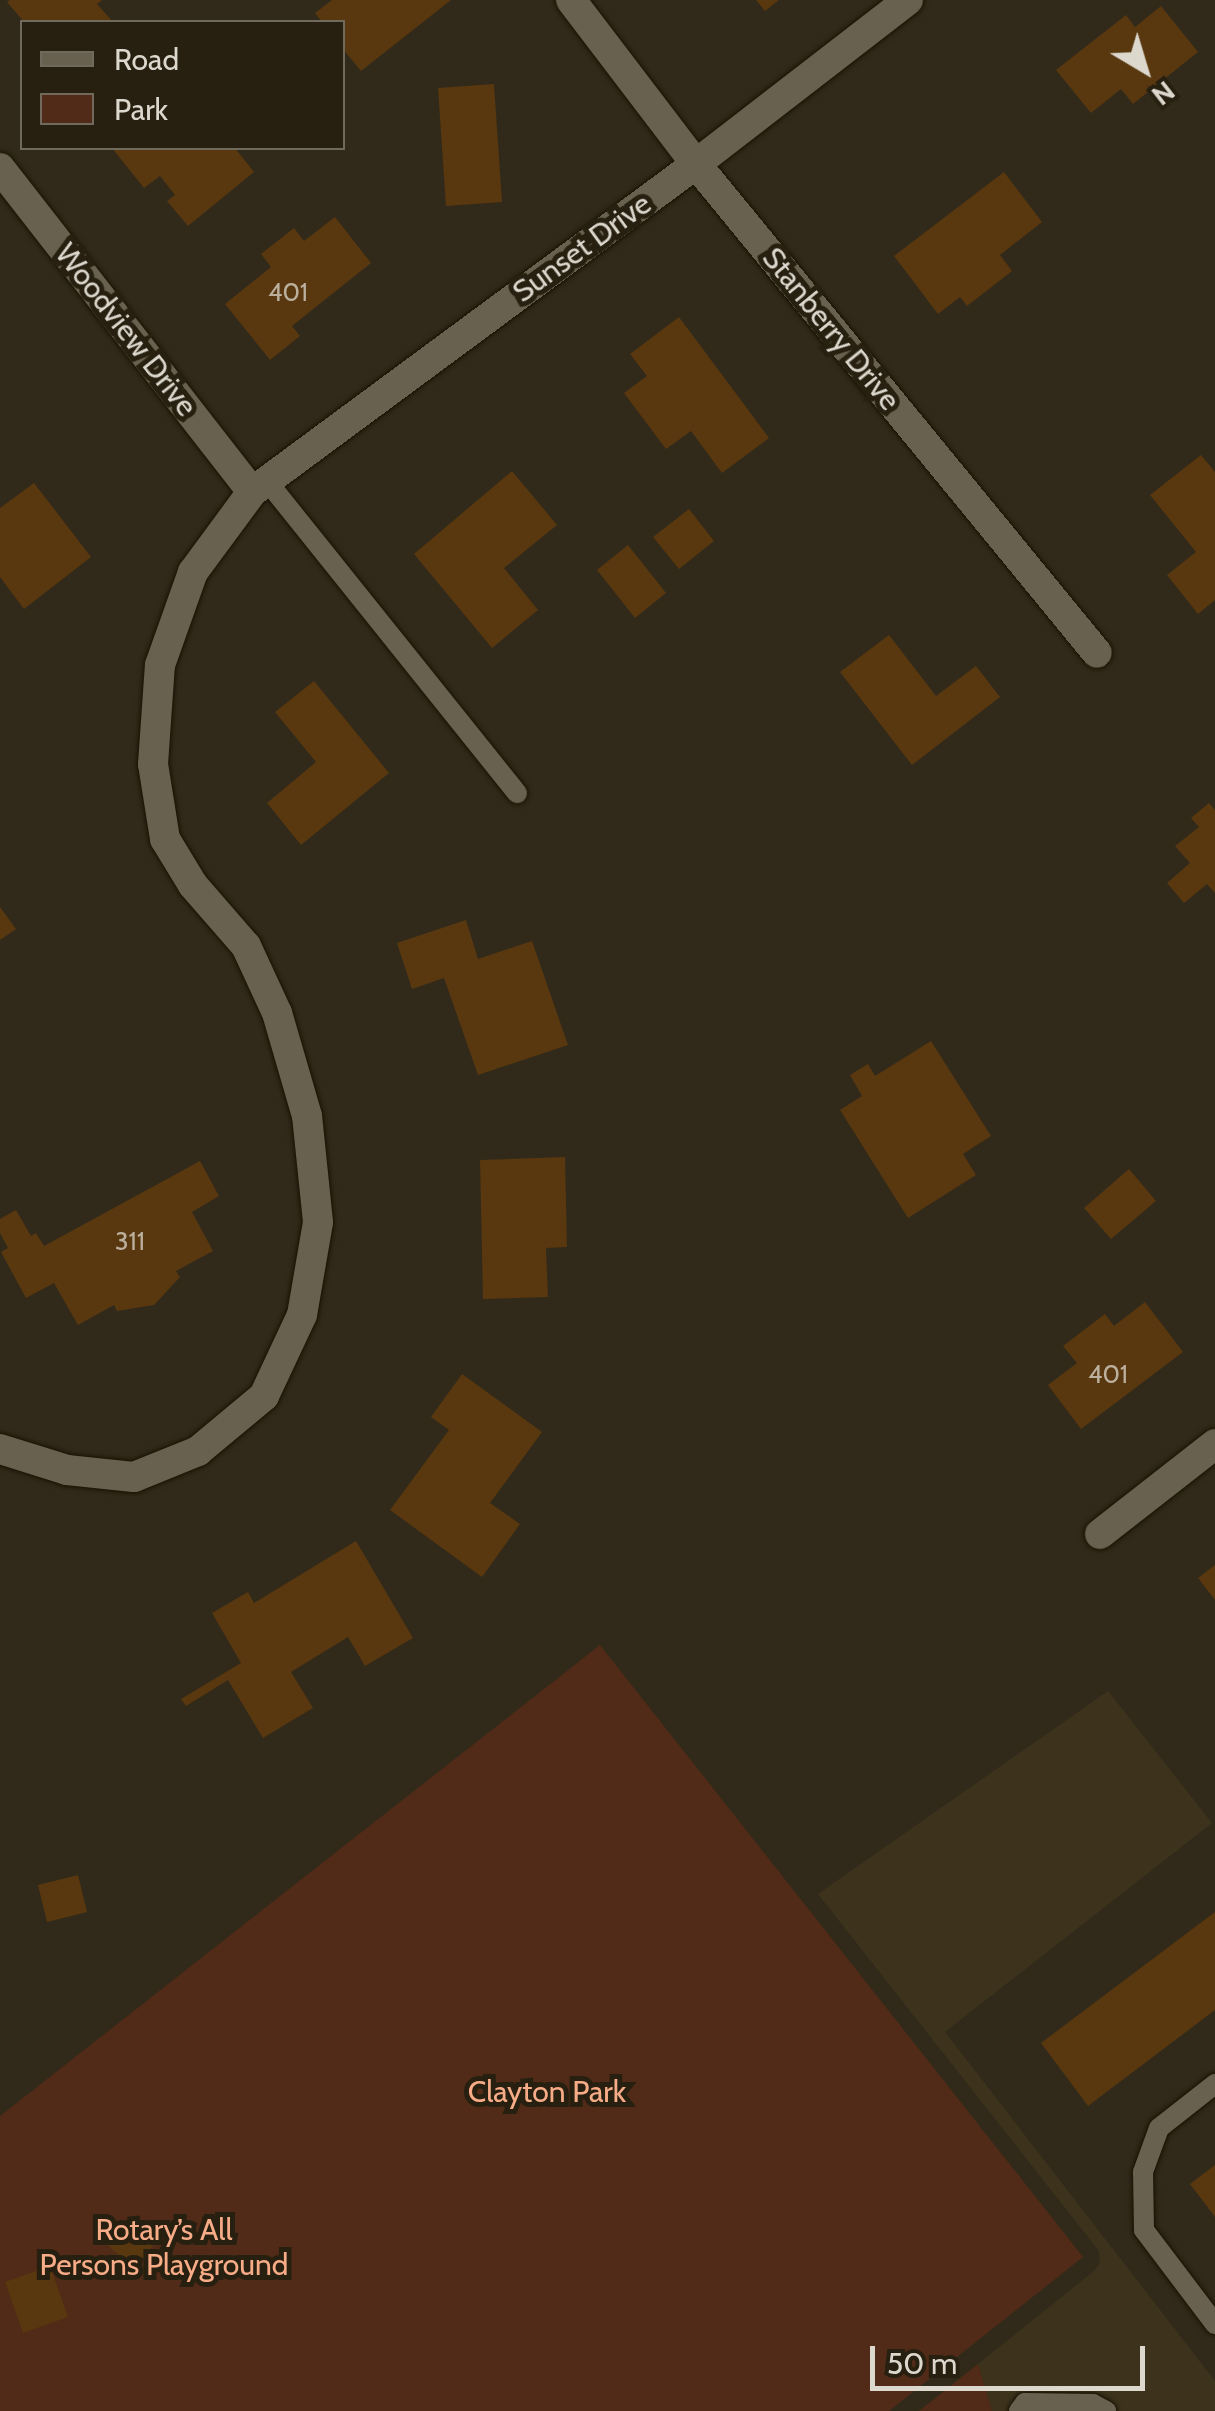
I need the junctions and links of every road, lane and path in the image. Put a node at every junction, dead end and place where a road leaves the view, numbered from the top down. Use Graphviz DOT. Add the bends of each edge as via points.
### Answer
graph roads {
  1 [pos="571,0"];
  2 [pos="908,0"];
  3 [pos="696,164"];
  4 [pos="0,168"];
  5 [pos="260,486"];
  6 [pos="1097,653"];
  7 [pos="516,793"];
  8 [pos="1215,1444"];
  9 [pos="0,1449"];
  10 [pos="1100,1534"];
  11 [pos="1215,2084"];
  12 [pos="1215,2324"];
  13 [pos="1019,2411"];
  14 [pos="1106,2411"];
  1 -- 3 [label="street, Stanberry Drive"];
  2 -- 3 [label="street, Sunset Drive"];
  3 -- 5 [label="street, Sunset Drive"];
  3 -- 6 [label="street, Stanberry Drive"];
  4 -- 5 [label="street, Woodview Drive"];
  5 -- 7 [label="lane"];
  5 -- 9 [label="street, Sunset Drive" via="193,572 160,665 153,764 165,838 193,885 246,946 277,1013 307,1116 318,1222 302,1315 264,1396 198,1451 134,1477 67,1470"];
  8 -- 10 [label="street"];
  11 -- 12 [label="lane" via="1159,2128 1143,2172 1144,2230"];
  13 -- 14 [label="lane" via="1025,2403 1092,2404"];
}
